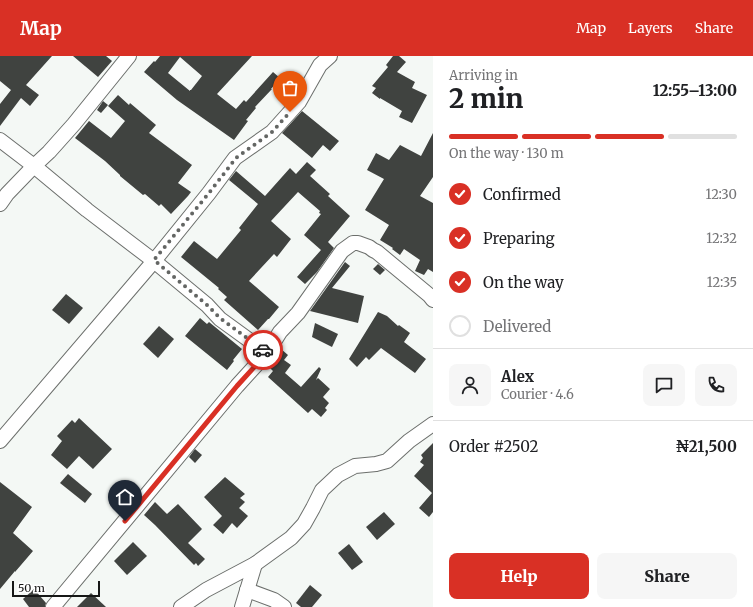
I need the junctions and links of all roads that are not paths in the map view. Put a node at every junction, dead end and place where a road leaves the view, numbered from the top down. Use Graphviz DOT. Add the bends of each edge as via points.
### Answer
graph roads {
  1 [pos="129,56"];
  2 [pos="330,56"];
  3 [pos="0,140"];
  4 [pos="34,166"];
  5 [pos="0,204"];
  6 [pos="154,260"];
  7 [pos="433,300"];
  8 [pos="267,353"];
  9 [pos="433,424"];
  10 [pos="0,441"];
  11 [pos="255,564"];
  12 [pos="247,590"];
  13 [pos="54,607"];
  14 [pos="181,607"];
  15 [pos="242,607"];
  16 [pos="284,607"];
  1 -- 4 [label="street" via="74,124"];
  2 -- 6 [label="street" via="320,65 299,102 272,132 236,158"];
  3 -- 4 [label="street"];
  4 -- 5 [label="street"];
  4 -- 6 [label="street"];
  6 -- 8 [label="street" via="220,318"];
  6 -- 10 [label="street"];
  7 -- 8 [label="street" via="377,252 353,243 342,251"];
  8 -- 13 [label="street"];
  9 -- 11 [label="street" via="387,461 355,466 338,475 322,490 304,524 291,538"];
  11 -- 12 [label="street"];
  11 -- 14 [label="street" via="206,590"];
  12 -- 15 [label="street"];
  12 -- 16 [label="street" via="274,600"];
}
